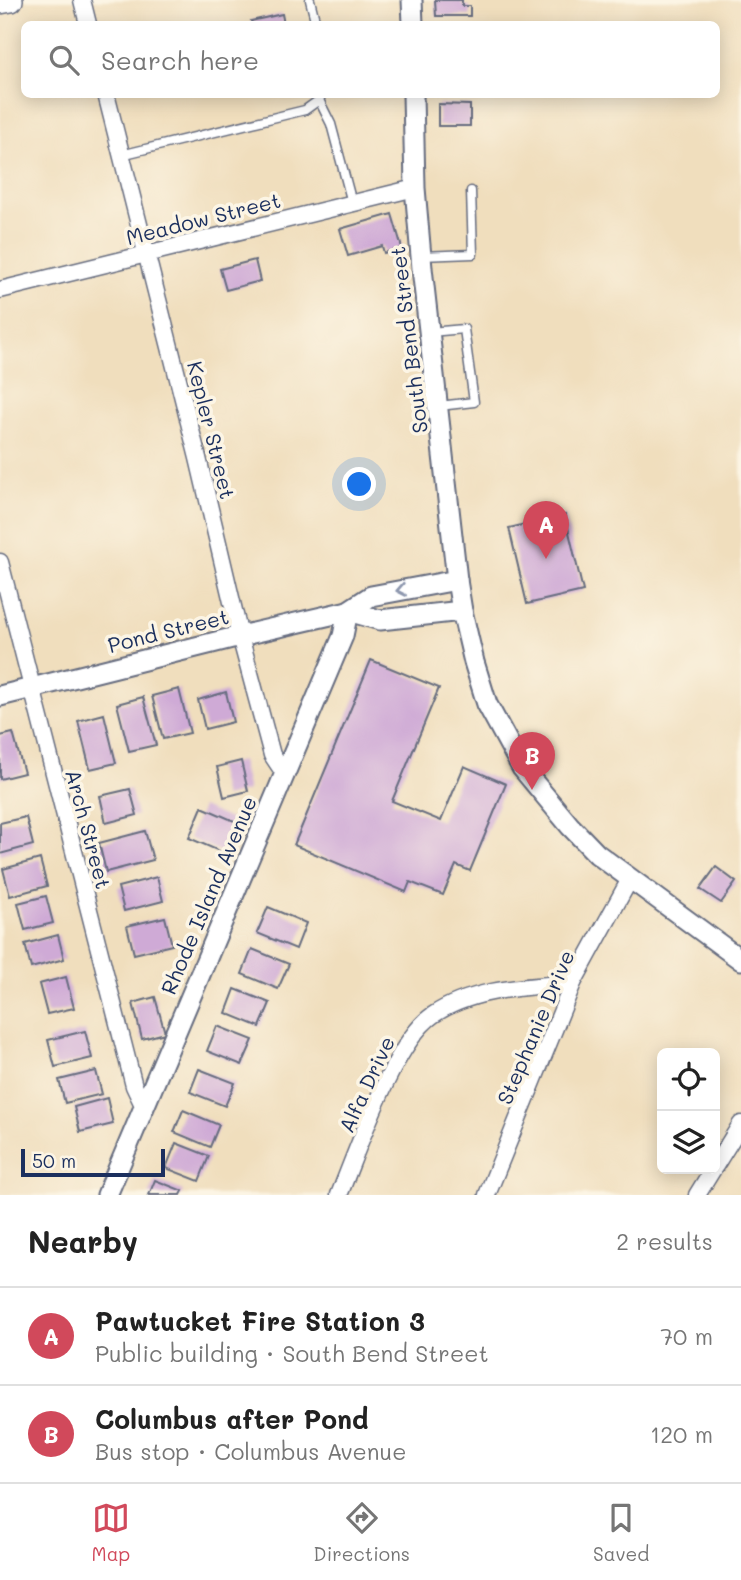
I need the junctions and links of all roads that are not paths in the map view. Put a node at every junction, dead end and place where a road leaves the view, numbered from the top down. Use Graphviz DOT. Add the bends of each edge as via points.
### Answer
graph roads {
  1 [pos="10,0"];
  2 [pos="82,0"];
  3 [pos="310,0"];
  4 [pos="412,0"];
  5 [pos="0,2"];
  6 [pos="87,21"];
  7 [pos="315,21"];
  8 [pos="413,21"];
  9 [pos="107,98"];
  10 [pos="319,98"];
  11 [pos="320,98"];
  12 [pos="413,98"];
  13 [pos="121,155"];
  14 [pos="415,188"];
  15 [pos="471,191"];
  16 [pos="352,203"];
  17 [pos="146,254"];
  18 [pos="421,257"];
  19 [pos="0,290"];
  20 [pos="430,332"];
  21 [pos="439,406"];
  22 [pos="0,562"];
  23 [pos="457,579"];
  24 [pos="348,611"];
  25 [pos="462,611"];
  26 [pos="240,636"];
  27 [pos="31,688"];
  28 [pos="0,696"];
  29 [pos="284,773"];
  30 [pos="630,879"];
  31 [pos="741,960"];
  32 [pos="573,983"];
  33 [pos="144,1105"];
  34 [pos="741,1124"];
  35 [pos="720,1158"];
  36 [pos="710,1174"];
  37 [pos="107,1195"];
  38 [pos="339,1195"];
  39 [pos="487,1195"];
  40 [pos="697,1195"];
  1 -- 5 [label="main road"];
  2 -- 6 [label="street"];
  3 -- 7 [label="lane"];
  4 -- 8 [label="street"];
  9 -- 13 [label="street, Kepler Street"];
  10 -- 13 [label="lane" via="305,110"];
  11 -- 16 [label="lane"];
  12 -- 14 [label="street, South Bend Street"];
  13 -- 17 [label="street, Kepler Street"];
  14 -- 16 [label="street, Meadow Street"];
  14 -- 18 [label="street, South Bend Street"];
  15 -- 18 [label="lane" via="473,254"];
  16 -- 17 [label="street, Meadow Street"];
  17 -- 19 [label="street, Meadow Street"];
  17 -- 26 [label="street, Kepler Street"];
  18 -- 20 [label="street, South Bend Street"];
  20 -- 21 [label="street, South Bend Street"];
  20 -- 21 [label="lane" via="464,329 474,402"];
  21 -- 23 [label="street, South Bend Street"];
  22 -- 27 [label="street, Arch Street"];
  23 -- 24 [label="street, Pond Street, one-way" via="371,596"];
  23 -- 25 [label="street, South Bend Street"];
  24 -- 25 [label="street, Pond Street" via="380,620"];
  24 -- 26 [label="street, Pond Street"];
  24 -- 29 [label="street, Rhode Island Avenue" via="343,636"];
  25 -- 30 [label="street, South Bend Street" via="487,704 522,768 597,854"];
  26 -- 27 [label="street, Pond Street"];
  26 -- 29 [label="street, Kepler Street" via="272,755"];
  27 -- 28 [label="street, Pond Street"];
  27 -- 33 [label="street, Arch Street" via="134,1086"];
  29 -- 33 [label="street, Rhode Island Avenue"];
  30 -- 31 [label="street, South Bend Street"];
  30 -- 32 [label="street, Stephanie Drive"];
  32 -- 38 [label="street, Alfa Drive" via="485,994 432,1016 411,1037 392,1069"];
  32 -- 39 [label="street, Stephanie Drive"];
  33 -- 37 [label="street, Rhode Island Avenue"];
  34 -- 35 [label="street"];
  36 -- 40 [label="street"];
}
